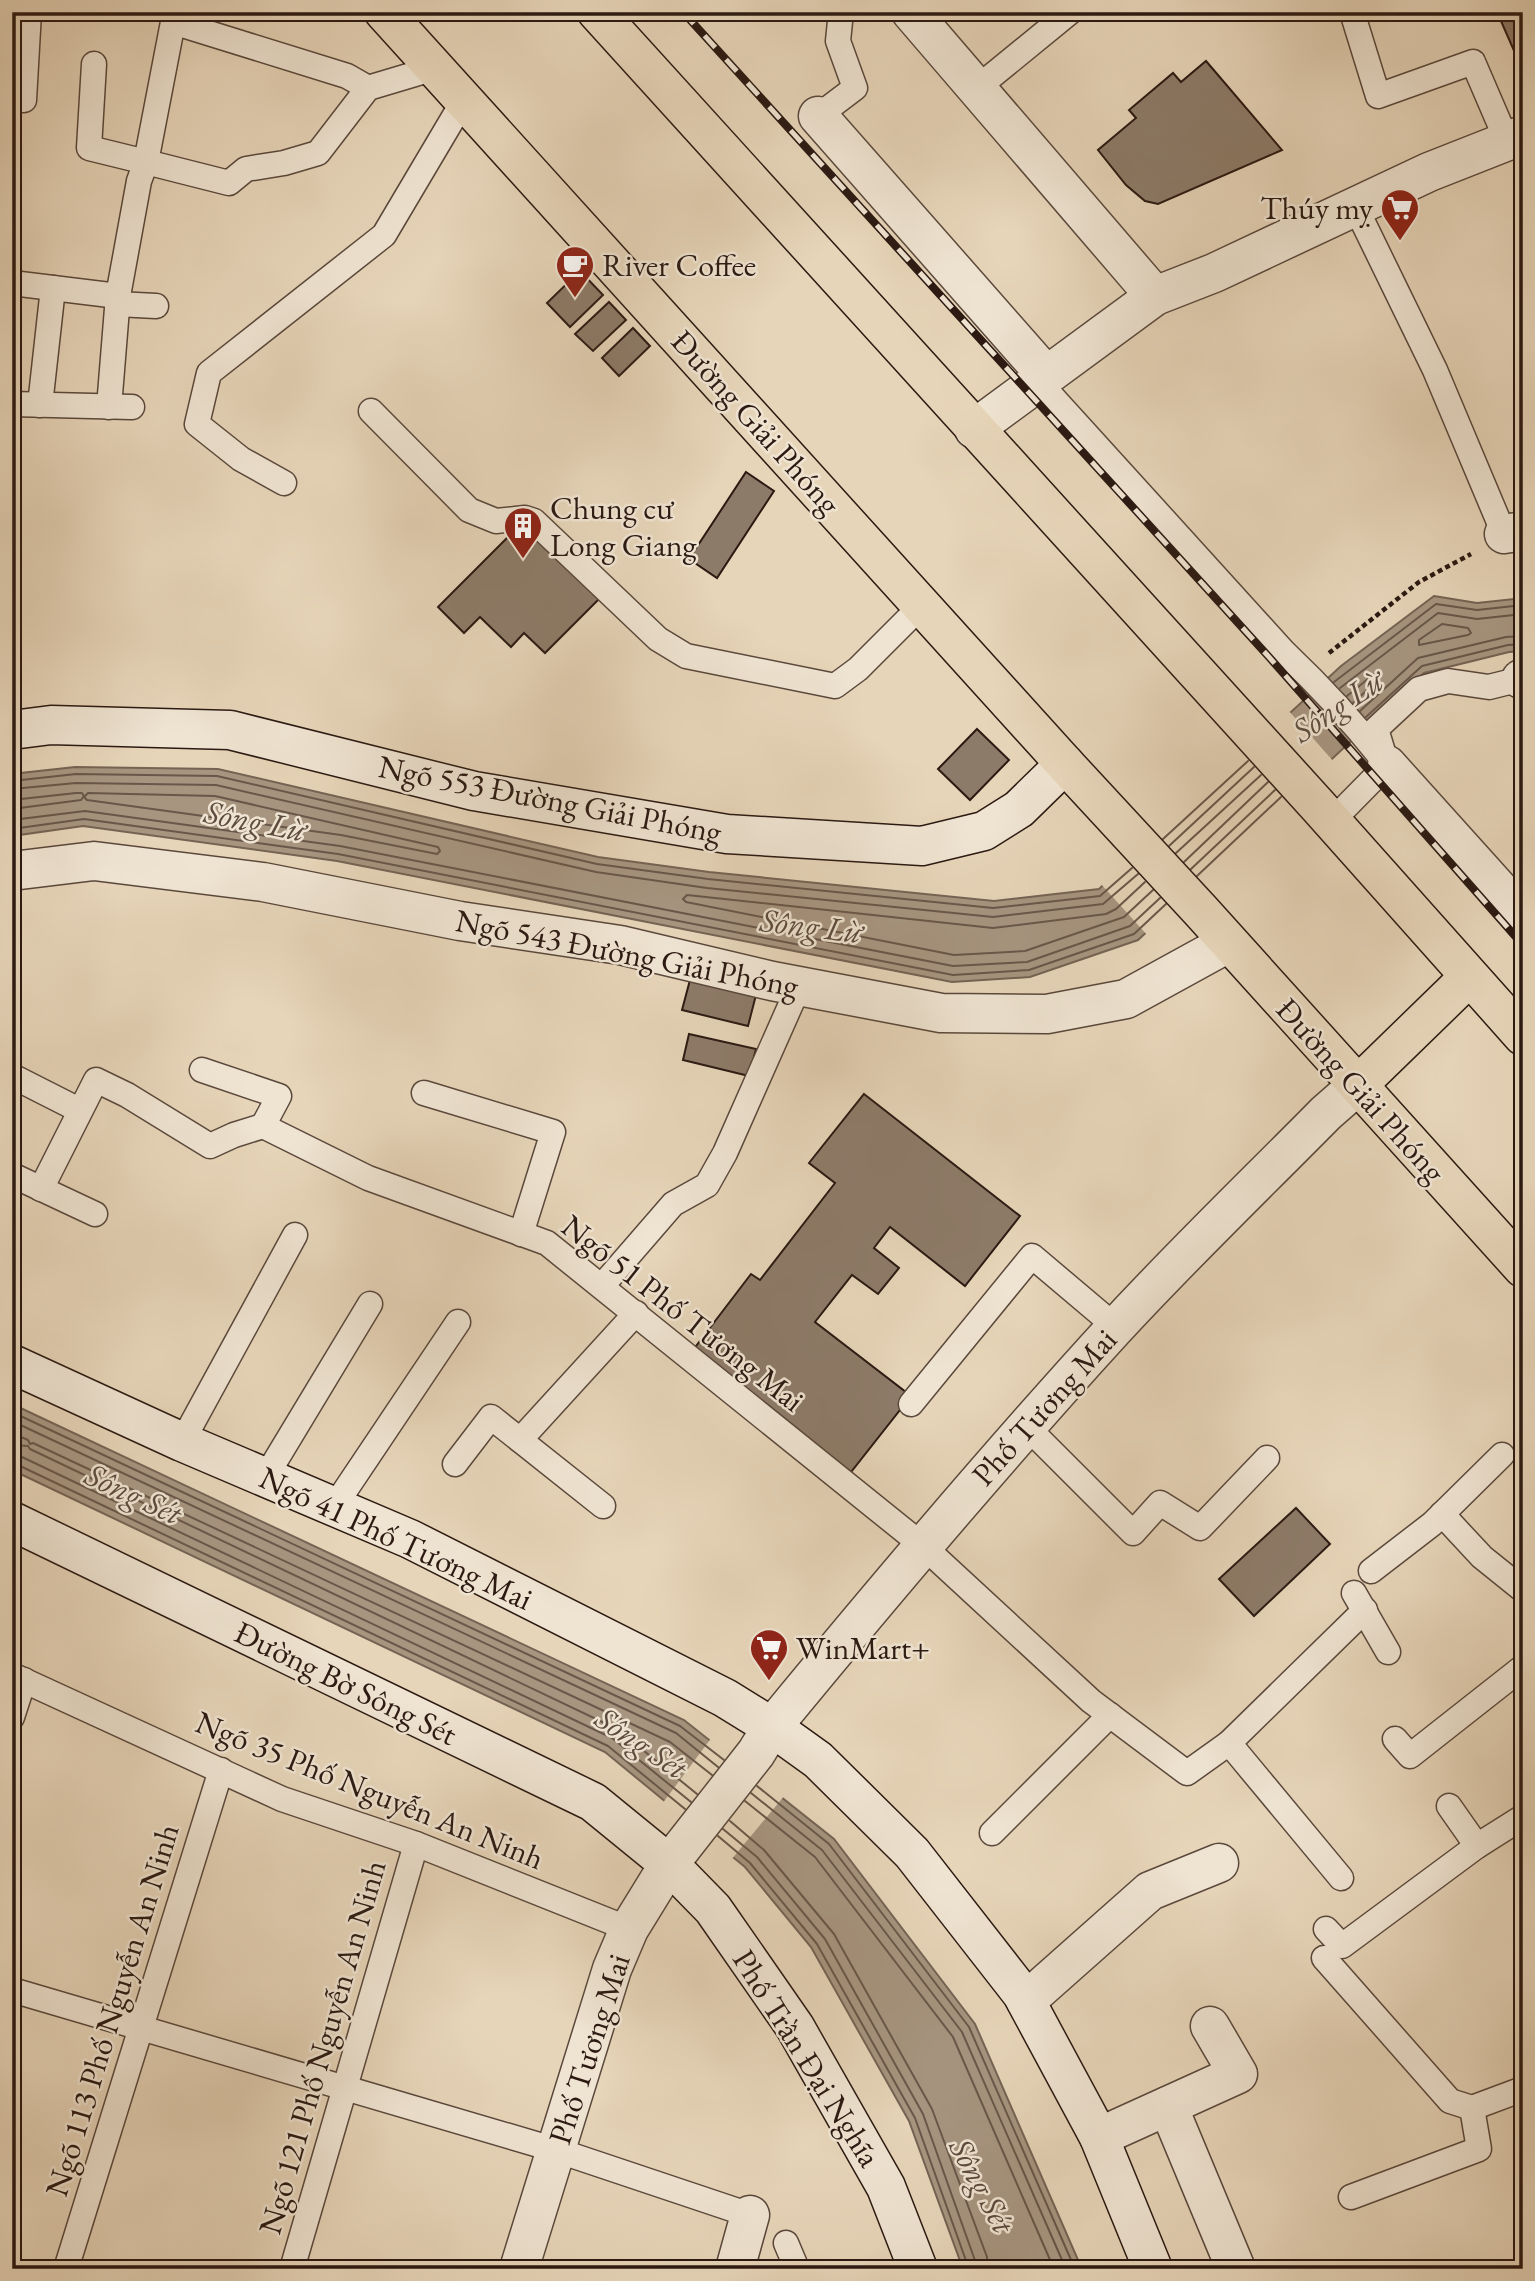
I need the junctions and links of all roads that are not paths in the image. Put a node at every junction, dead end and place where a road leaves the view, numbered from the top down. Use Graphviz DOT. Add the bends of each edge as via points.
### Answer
graph roads {
  1 [pos="29,12"];
  2 [pos="384,12"];
  3 [pos="597,12"];
  4 [pos="841,12"];
  5 [pos="911,12"];
  6 [pos="1070,12"];
  7 [pos="1352,12"];
  8 [pos="94,64"];
  9 [pos="435,68"];
  10 [pos="368,88"];
  11 [pos="977,88"];
  12 [pos="24,100"];
  13 [pos="464,100"];
  14 [pos="818,116"];
  15 [pos="1515,138"];
  16 [pos="146,162"];
  17 [pos="1356,208"];
  18 [pos="12,283"];
  19 [pos="53,288"];
  20 [pos="1154,296"];
  21 [pos="117,300"];
  22 [pos="156,306"];
  23 [pos="1042,378"];
  24 [pos="12,404"];
  25 [pos="40,405"];
  26 [pos="371,411"];
  27 [pos="974,429"];
  28 [pos="284,484"];
  29 [pos="1514,532"];
  30 [pos="922,605"];
  31 [pos="1522,679"];
  32 [pos="12,730"];
  33 [pos="1380,755"];
  34 [pos="1065,764"];
  35 [pos="1325,814"];
  36 [pos="12,871"];
  37 [pos="1523,916"];
  38 [pos="1228,943"];
  39 [pos="1469,977"];
  40 [pos="799,986"];
  41 [pos="1523,1036"];
  42 [pos="202,1070"];
  43 [pos="12,1076"];
  44 [pos="1358,1085"];
  45 [pos="424,1093"];
  46 [pos="79,1110"];
  47 [pos="263,1126"];
  48 [pos="12,1175"];
  49 [pos="41,1189"];
  50 [pos="95,1214"];
  51 [pos="521,1234"];
  52 [pos="296,1235"];
  53 [pos="1523,1268"];
  54 [pos="601,1286"];
  55 [pos="370,1304"];
  56 [pos="636,1313"];
  57 [pos="458,1322"];
  58 [pos="1116,1327"];
  59 [pos="12,1364"];
  60 [pos="911,1404"];
  61 [pos="1027,1427"];
  62 [pos="520,1440"];
  63 [pos="182,1442"];
  64 [pos="1502,1455"];
  65 [pos="1266,1458"];
  66 [pos="455,1464"];
  67 [pos="265,1478"];
  68 [pos="603,1506"];
  69 [pos="334,1507"];
  70 [pos="1442,1514"];
  71 [pos="12,1521"];
  72 [pos="922,1545"];
  73 [pos="1371,1571"];
  74 [pos="1523,1590"];
  75 [pos="1388,1652"];
  76 [pos="1523,1667"];
  77 [pos="18,1677"];
  78 [pos="1111,1715"];
  79 [pos="12,1717"];
  80 [pos="1395,1739"];
  81 [pos="764,1740"];
  82 [pos="1229,1743"];
  83 [pos="221,1770"];
  84 [pos="1449,1806"];
  85 [pos="1523,1817"];
  86 [pos="992,1833"];
  87 [pos="416,1844"];
  88 [pos="1477,1846"];
  89 [pos="678,1854"];
  90 [pos="1219,1863"];
  91 [pos="1341,1878"];
  92 [pos="629,1929"];
  93 [pos="1326,1929"];
  94 [pos="1324,1958"];
  95 [pos="12,1990"];
  96 [pos="1026,2001"];
  97 [pos="1210,2026"];
  98 [pos="142,2028"];
  99 [pos="345,2087"];
  100 [pos="1523,2089"];
  101 [pos="1168,2106"];
  102 [pos="1472,2108"];
  103 [pos="1099,2137"];
  104 [pos="556,2150"];
  105 [pos="1351,2197"];
  106 [pos="750,2215"];
  107 [pos="786,2243"];
  108 [pos="66,2269"];
  109 [pos="292,2269"];
  110 [pos="519,2269"];
  111 [pos="735,2269"];
  112 [pos="797,2269"];
  113 [pos="918,2269"];
  114 [pos="1153,2269"];
  115 [pos="1236,2269"];
  1 -- 12 [label="lane"];
  2 -- 9 [label="main road, Đường Giải Phóng"];
  3 -- 27 [label="main road"];
  4 -- 14 [label="lane" via="838,41 855,88"];
  5 -- 11 [label="street"];
  6 -- 11 [label="lane"];
  7 -- 15 [label="lane" via="1378,96 1474,62"];
  8 -- 16 [label="lane" via="89,148"];
  9 -- 10 [label="lane"];
  9 -- 13 [label="main road, Đường Giải Phóng"];
  10 -- 16 [label="lane" via="318,153 246,169 229,183"];
  10 -- 16 [label="lane" via="347,76 173,22"];
  11 -- 20 [label="street"];
  13 -- 28 [label="lane" via="384,235 209,373 197,424"];
  13 -- 30 [label="main road, Đường Giải Phóng"];
  14 -- 23 [label="street"];
  15 -- 17 [label="street" via="1429,172"];
  16 -- 21 [label="lane"];
  17 -- 20 [label="street"];
  17 -- 29 [label="lane"];
  18 -- 19 [label="lane"];
  19 -- 21 [label="lane"];
  19 -- 25 [label="lane"];
  20 -- 23 [label="street"];
  21 -- 22 [label="lane"];
  21 -- 25 [label="lane" via="120,407"];
  23 -- 27 [label="street"];
  23 -- 33 [label="lane"];
  24 -- 25 [label="lane"];
  26 -- 30 [label="lane" via="469,510 496,522 534,521 658,639 686,656 835,686"];
  27 -- 35 [label="main road"];
  30 -- 34 [label="main road, Đường Giải Phóng"];
  31 -- 33 [label="lane" via="1489,687 1448,681 1419,689 1376,729"];
  32 -- 34 [label="street, Ngõ 553 Đường Giải Phóng" via="51,725 230,730 474,790 727,834 922,846 984,831 1019,809"];
  33 -- 35 [label="lane"];
  33 -- 37 [label="street"];
  34 -- 38 [label="main road, Đường Giải Phóng"];
  35 -- 39 [label="main road"];
  36 -- 40 [label="street, Ngõ 543 Đường Giải Phóng" via="94,861 263,882 460,921 620,945"];
  38 -- 40 [label="street, Ngõ 543 Đường Giải Phóng" via="1126,999 1047,1014 941,1013"];
  38 -- 44 [label="main road, Đường Giải Phóng"];
  39 -- 41 [label="main road"];
  39 -- 44 [label="main road"];
  40 -- 54 [label="lane" via="726,1153 707,1185 673,1203"];
  42 -- 47 [label="lane" via="279,1096"];
  43 -- 46 [label="lane"];
  44 -- 53 [label="main road, Đường Giải Phóng"];
  44 -- 58 [label="street, Phố Tương Mai"];
  45 -- 51 [label="lane" via="553,1132"];
  46 -- 47 [label="lane" via="96,1080 210,1146"];
  46 -- 49 [label="lane"];
  47 -- 51 [label="lane, Ngõ 51 Phố Tương Mai" via="368,1178"];
  48 -- 49 [label="lane"];
  49 -- 50 [label="lane"];
  51 -- 54 [label="lane, Ngõ 51 Phố Tương Mai" via="547,1244"];
  52 -- 63 [label="lane"];
  54 -- 56 [label="lane, Ngõ 51 Phố Tương Mai"];
  55 -- 67 [label="lane"];
  56 -- 62 [label="lane"];
  56 -- 72 [label="lane, Ngõ 51 Phố Tương Mai"];
  57 -- 69 [label="lane"];
  58 -- 60 [label="lane" via="1032,1256"];
  58 -- 61 [label="street, Phố Tương Mai"];
  59 -- 63 [label="street, Ngõ 41 Phố Tương Mai"];
  61 -- 65 [label="lane" via="1133,1533 1160,1503 1200,1528"];
  61 -- 72 [label="street, Phố Tương Mai"];
  62 -- 66 [label="lane" via="491,1417"];
  62 -- 68 [label="lane"];
  63 -- 67 [label="street, Ngõ 41 Phố Tương Mai"];
  64 -- 70 [label="lane"];
  67 -- 69 [label="street, Ngõ 41 Phố Tương Mai"];
  69 -- 81 [label="street, Ngõ 41 Phố Tương Mai" via="410,1539 725,1698"];
  70 -- 73 [label="lane"];
  70 -- 74 [label="lane" via="1482,1557"];
  71 -- 89 [label="street, Đường Bờ Sông Sét" via="593,1802"];
  72 -- 78 [label="lane, Ngõ 51 Phố Tương Mai"];
  72 -- 81 [label="street, Phố Tương Mai"];
  75 -- 82 [label="lane" via="1359,1601"];
  76 -- 80 [label="lane" via="1410,1756"];
  77 -- 79 [label="lane"];
  77 -- 83 [label="lane, Ngõ 35 Phố Nguyễn An Ninh"];
  78 -- 82 [label="lane, Ngõ 51 Phố Tương Mai" via="1187,1773"];
  78 -- 86 [label="lane"];
  81 -- 89 [label="street, Phố Tương Mai"];
  81 -- 96 [label="street" via="818,1760 912,1853"];
  82 -- 91 [label="lane"];
  83 -- 87 [label="lane, Ngõ 35 Phố Nguyễn An Ninh" via="282,1799"];
  83 -- 98 [label="lane, Ngõ 113 Phố Nguyễn An Ninh"];
  84 -- 88 [label="lane"];
  85 -- 88 [label="lane"];
  87 -- 92 [label="lane, Ngõ 35 Phố Nguyễn An Ninh"];
  87 -- 99 [label="lane, Ngõ 121 Phố Nguyễn An Ninh"];
  88 -- 93 [label="lane" via="1342,1946"];
  89 -- 92 [label="street, Phố Tương Mai"];
  89 -- 113 [label="street, Phố Trần Đại Nghĩa" via="795,2027 886,2187"];
  90 -- 96 [label="street" via="1150,1891"];
  92 -- 104 [label="street, Phố Tương Mai" via="611,1969"];
  94 -- 102 [label="lane" via="1450,2101"];
  95 -- 98 [label="lane"];
  96 -- 103 [label="street"];
  97 -- 101 [label="street" via="1238,2074"];
  98 -- 99 [label="lane"];
  98 -- 108 [label="lane, Ngõ 113 Phố Nguyễn An Ninh"];
  99 -- 104 [label="lane"];
  99 -- 109 [label="lane, Ngõ 121 Phố Nguyễn An Ninh"];
  100 -- 102 [label="lane"];
  101 -- 103 [label="street"];
  101 -- 115 [label="street"];
  102 -- 105 [label="lane" via="1479,2149"];
  103 -- 114 [label="street"];
  104 -- 106 [label="lane"];
  104 -- 110 [label="street, Phố Tương Mai"];
  106 -- 111 [label="street"];
  107 -- 112 [label="lane"];
}
